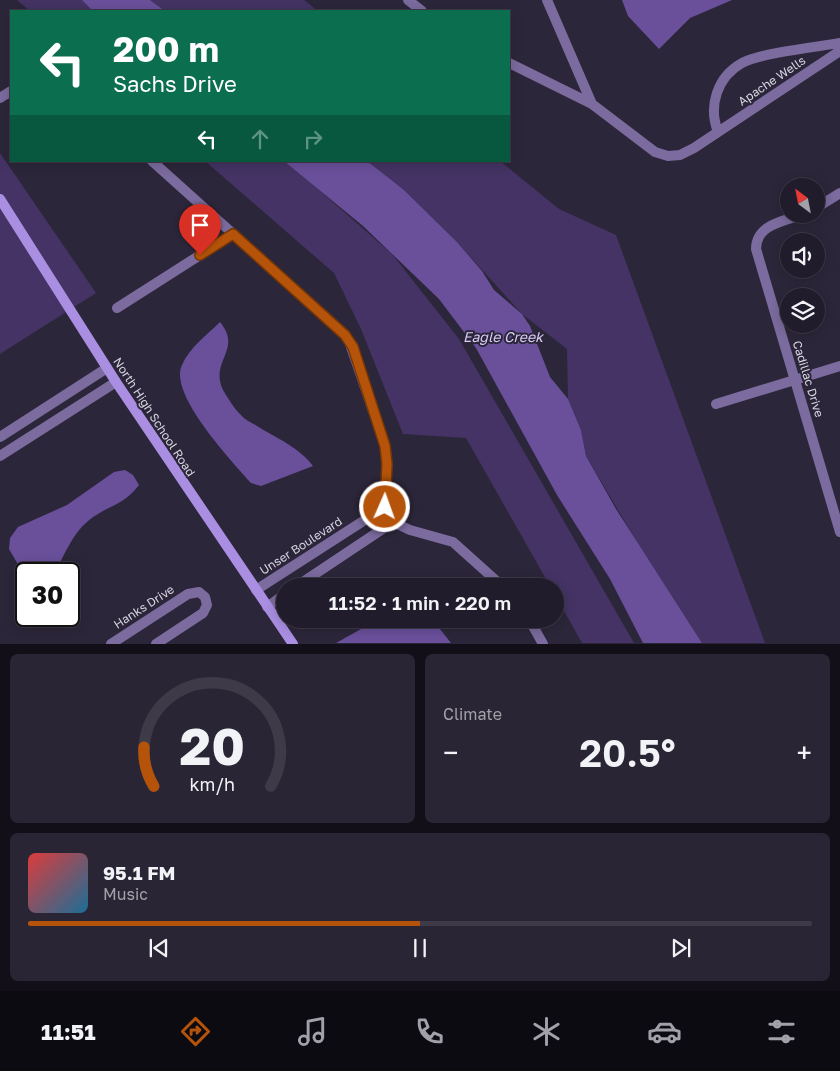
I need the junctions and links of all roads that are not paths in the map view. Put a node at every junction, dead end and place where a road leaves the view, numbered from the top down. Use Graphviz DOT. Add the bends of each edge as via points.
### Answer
graph roads {
  1 [pos="408,0"];
  2 [pos="547,0"];
  3 [pos="421,10"];
  4 [pos="840,43"];
  5 [pos="840,51"];
  6 [pos="510,63"];
  7 [pos="592,104"];
  8 [pos="718,132"];
  9 [pos="153,162"];
  10 [pos="840,193"];
  11 [pos="0,199"];
  12 [pos="825,202"];
  13 [pos="780,222"];
  14 [pos="233,234"];
  15 [pos="117,308"];
  16 [pos="840,366"];
  17 [pos="107,368"];
  18 [pos="795,380"];
  19 [pos="116,382"];
  20 [pos="716,404"];
  21 [pos="32,416"];
  22 [pos="41,430"];
  23 [pos="0,437"];
  24 [pos="0,456"];
  25 [pos="385,507"];
  26 [pos="393,522"];
  27 [pos="840,532"];
  28 [pos="309,578"];
  29 [pos="493,578"];
  30 [pos="256,590"];
  31 [pos="276,600"];
  32 [pos="267,607"];
  33 [pos="535,628"];
  34 [pos="111,644"];
  35 [pos="156,644"];
  36 [pos="293,644"];
  37 [pos="543,644"];
  1 -- 3 [label="street"];
  2 -- 7 [label="street"];
  4 -- 8 [label="street, Apache Wells" via="754,59 735,68 724,79 715,98 713,118"];
  5 -- 8 [label="street, Apache Wells"];
  6 -- 7 [label="street"];
  7 -- 8 [label="street, Apache Wells" via="642,144 668,156 687,152"];
  9 -- 14 [label="street"];
  10 -- 12 [label="street"];
  11 -- 17 [label="street, North High School Road"];
  13 -- 18 [label="street, Cadillac Drive" via="760,234 756,249"];
  14 -- 15 [label="street"];
  14 -- 25 [label="street" via="340,329 353,347 385,446"];
  16 -- 18 [label="street"];
  17 -- 19 [label="street, North High School Road"];
  17 -- 21 [label="street"];
  18 -- 20 [label="street"];
  18 -- 27 [label="street, Cadillac Drive"];
  19 -- 22 [label="street"];
  19 -- 30 [label="street, North High School Road"];
  21 -- 22 [label="street"];
  21 -- 23 [label="street"];
  22 -- 24 [label="street"];
  25 -- 26 [label="street"];
  25 -- 30 [label="street, Unser Boulevard"];
  26 -- 28 [label="street"];
  26 -- 29 [label="street" via="453,542"];
  30 -- 32 [label="street, North High School Road"];
  31 -- 32 [label="street"];
  32 -- 36 [label="street, North High School Road"];
  33 -- 37 [label="street"];
  34 -- 35 [label="street, Hanks Drive" via="188,594 198,592 204,596 206,608 203,613"];
}
